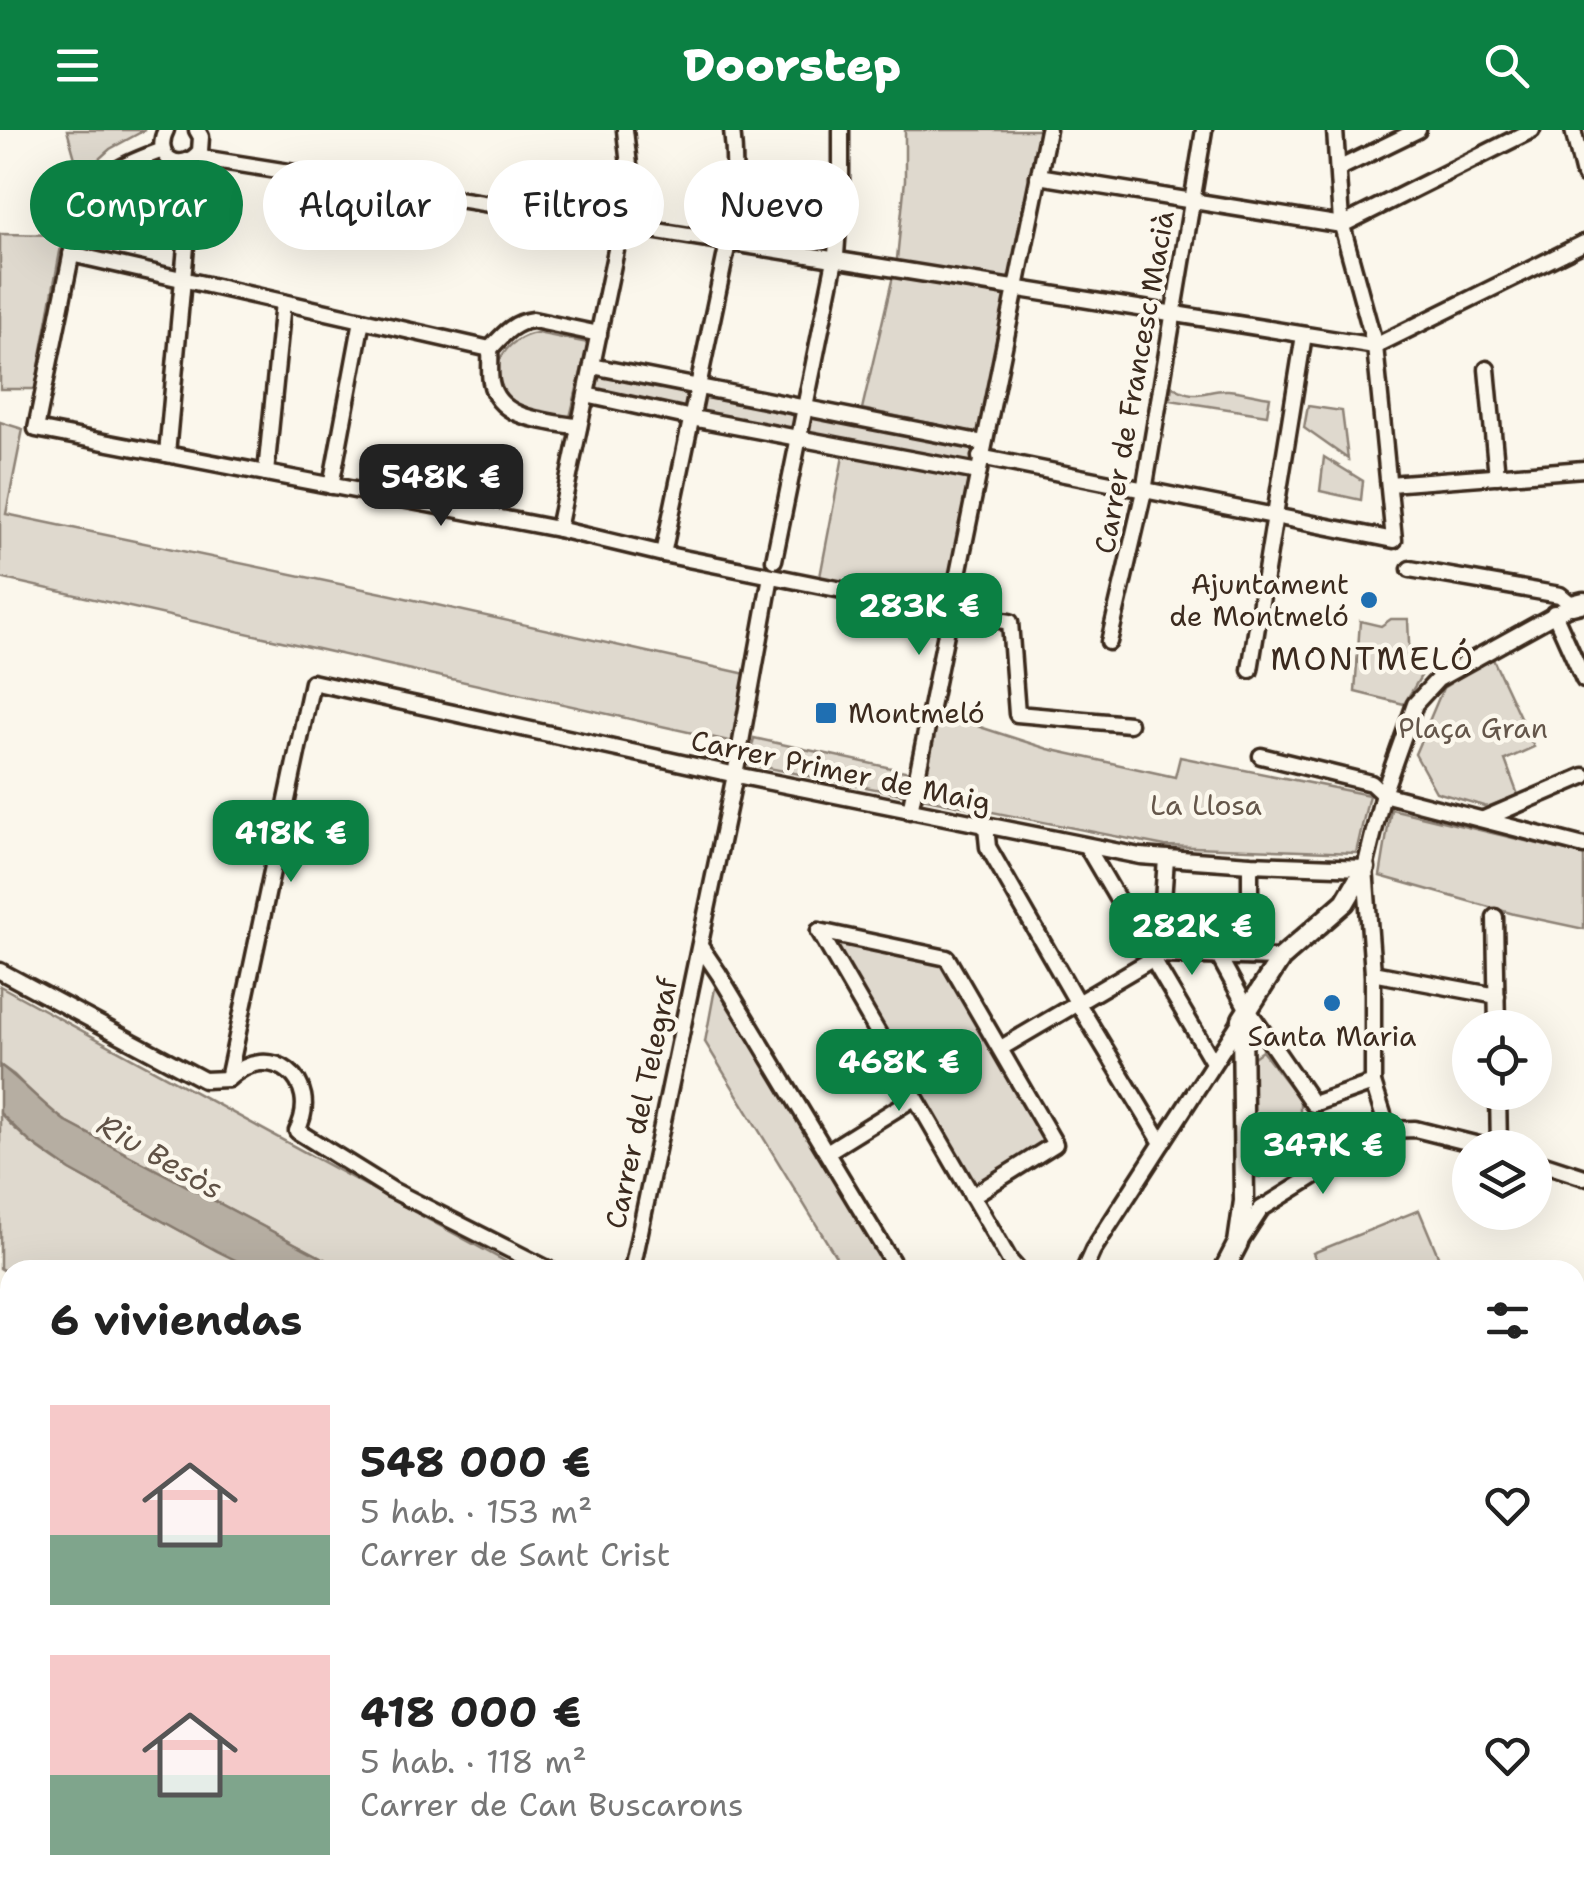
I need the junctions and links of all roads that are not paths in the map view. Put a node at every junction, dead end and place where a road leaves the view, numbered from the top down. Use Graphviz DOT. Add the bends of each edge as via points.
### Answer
graph roads {
  1 [pos="166,130"];
  2 [pos="626,130"];
  3 [pos="732,130"];
  4 [pos="841,130"];
  5 [pos="1048,130"];
  6 [pos="1204,130"];
  7 [pos="1334,130"];
  8 [pos="1418,130"];
  9 [pos="1532,130"];
  10 [pos="1573,130"];
  11 [pos="199,131"];
  12 [pos="163,150"];
  13 [pos="193,159"];
  14 [pos="629,160"];
  15 [pos="735,160"];
  16 [pos="1338,170"];
  17 [pos="1584,175"];
  18 [pos="1038,176"];
  19 [pos="1192,202"];
  20 [pos="487,205"];
  21 [pos="1342,225"];
  22 [pos="1584,243"];
  23 [pos="616,250"];
  24 [pos="727,250"];
  25 [pos="768,250"];
  26 [pos="72,254"];
  27 [pos="834,260"];
  28 [pos="183,279"];
  29 [pos="1015,290"];
  30 [pos="284,302"];
  31 [pos="1173,314"];
  32 [pos="362,320"];
  33 [pos="598,334"];
  34 [pos="1304,335"];
  35 [pos="1376,346"];
  36 [pos="490,349"];
  37 [pos="592,366"];
  38 [pos="1487,368"];
  39 [pos="698,386"];
  40 [pos="586,395"];
  41 [pos="805,407"];
  42 [pos="692,418"];
  43 [pos="579,427"];
  44 [pos="798,438"];
  45 [pos="168,454"];
  46 [pos="981,458"];
  47 [pos="1584,469"];
  48 [pos="266,473"];
  49 [pos="1497,476"];
  50 [pos="1389,484"];
  51 [pos="332,486"];
  52 [pos="1144,491"];
  53 [pos="1275,515"];
  54 [pos="558,528"];
  55 [pos="663,554"];
  56 [pos="774,560"];
  57 [pos="1410,569"];
  58 [pos="772,576"];
  59 [pos="1570,607"];
  60 [pos="951,612"];
  61 [pos="1109,642"];
  62 [pos="1250,670"];
  63 [pos="1584,680"];
  64 [pos="1128,724"];
  65 [pos="1260,756"];
  66 [pos="735,775"];
  67 [pos="1584,776"];
  68 [pos="1383,794"];
  69 [pos="910,811"];
  70 [pos="1482,819"];
  71 [pos="986,827"];
  72 [pos="1584,846"];
  73 [pos="1087,847"];
  74 [pos="1166,859"];
  75 [pos="1250,864"];
  76 [pos="1365,868"];
  77 [pos="1345,902"];
  78 [pos="1368,908"];
  79 [pos="1495,917"];
  80 [pos="700,946"];
  81 [pos="1219,957"];
  82 [pos="1156,958"];
  83 [pos="1250,958"];
  84 [pos="1281,958"];
  85 [pos="0,971"];
  86 [pos="1373,973"];
  87 [pos="1497,996"];
  88 [pos="1077,1002"];
  89 [pos="1497,1010"];
  90 [pos="1245,1015"];
  91 [pos="1001,1048"];
  92 [pos="1213,1062"];
  93 [pos="228,1079"];
  94 [pos="1373,1083"];
  95 [pos="914,1098"];
  96 [pos="1388,1130"];
  97 [pos="1452,1139"];
  98 [pos="1162,1143"];
  99 [pos="827,1152"];
  100 [pos="1552,1167"];
  101 [pos="1584,1177"];
  102 [pos="972,1196"];
  103 [pos="1252,1205"];
  104 [pos="530,1260"];
  105 [pos="634,1260"];
  106 [pos="891,1260"];
  107 [pos="1009,1260"];
  108 [pos="1088,1260"];
  109 [pos="1229,1260"];
  1 -- 12 [label="street"];
  2 -- 14 [label="street"];
  3 -- 15 [label="street"];
  4 -- 27 [label="street"];
  5 -- 18 [label="street"];
  6 -- 19 [label="street, Carrer de Francesc Macià"];
  7 -- 16 [label="street"];
  8 -- 16 [label="street"];
  9 -- 21 [label="street"];
  10 -- 17 [label="street"];
  11 -- 13 [label="street" via="202,144"];
  12 -- 13 [label="street" via="172,160"];
  12 -- 26 [label="street" via="124,164 97,186 81,207"];
  13 -- 20 [label="street"];
  13 -- 28 [label="street"];
  16 -- 21 [label="street"];
  18 -- 19 [label="street"];
  18 -- 29 [label="street"];
  19 -- 21 [label="street"];
  19 -- 31 [label="street, Carrer de Francesc Macià"];
  21 -- 35 [label="street"];
  22 -- 35 [label="street"];
  23 -- 33 [label="street"];
  24 -- 39 [label="street"];
  25 -- 27 [label="street"];
  26 -- 28 [label="street"];
  26 -- 45 [label="street" via="36,429"];
  27 -- 29 [label="street"];
  27 -- 41 [label="street"];
  28 -- 30 [label="street"];
  28 -- 45 [label="street"];
  29 -- 31 [label="street"];
  29 -- 46 [label="street"];
  30 -- 32 [label="street"];
  30 -- 48 [label="street"];
  31 -- 34 [label="street"];
  31 -- 52 [label="street, Carrer de Francesc Macià"];
  32 -- 36 [label="street"];
  32 -- 51 [label="street"];
  33 -- 36 [label="street" via="523,321"];
  33 -- 37 [label="street"];
  34 -- 35 [label="street"];
  34 -- 53 [label="street"];
  35 -- 50 [label="street"];
  36 -- 43 [label="street" via="499,402 519,415"];
  37 -- 39 [label="street"];
  37 -- 40 [label="street"];
  38 -- 49 [label="street"];
  39 -- 41 [label="street"];
  39 -- 42 [label="street"];
  40 -- 42 [label="street"];
  40 -- 43 [label="street"];
  41 -- 44 [label="street"];
  41 -- 46 [label="street"];
  42 -- 44 [label="street"];
  42 -- 55 [label="street"];
  43 -- 54 [label="street"];
  44 -- 46 [label="street"];
  44 -- 56 [label="street"];
  45 -- 48 [label="street"];
  46 -- 52 [label="street"];
  46 -- 60 [label="street"];
  47 -- 49 [label="street"];
  48 -- 51 [label="street"];
  49 -- 50 [label="street"];
  50 -- 53 [label="street" via="1394,540"];
  51 -- 54 [label="street"];
  52 -- 53 [label="street"];
  52 -- 61 [label="street, Carrer de Francesc Macià"];
  53 -- 62 [label="street"];
  54 -- 55 [label="street"];
  55 -- 58 [label="street"];
  57 -- 59 [label="street" via="1560,594"];
  58 -- 60 [label="street"];
  58 -- 66 [label="street, Carrer del Telegraf"];
  59 -- 63 [label="street"];
  59 -- 68 [label="street" via="1438,680 1415,704"];
  60 -- 64 [label="street" via="1010,622 1017,714"];
  60 -- 69 [label="street"];
  65 -- 68 [label="street" via="1371,783"];
  66 -- 69 [label="street, Carrer Primer de Maig"];
  66 -- 80 [label="street, Carrer del Telegraf"];
  66 -- 93 [label="street, Carrer Primer de Maig" via="312,682"];
  67 -- 70 [label="street"];
  68 -- 70 [label="street"];
  68 -- 76 [label="street"];
  69 -- 71 [label="street, Carrer Primer de Maig"];
  70 -- 72 [label="street"];
  71 -- 73 [label="street, Carrer Primer de Maig"];
  71 -- 88 [label="street" via="988,847"];
  73 -- 74 [label="street, Carrer Primer de Maig"];
  73 -- 82 [label="street"];
  74 -- 75 [label="street, Carrer Primer de Maig"];
  74 -- 82 [label="street"];
  75 -- 76 [label="street, Carrer Primer de Maig"];
  75 -- 83 [label="street"];
  76 -- 77 [label="street"];
  76 -- 78 [label="street"];
  77 -- 78 [label="street" via="1359,900"];
  77 -- 84 [label="street"];
  78 -- 86 [label="street"];
  79 -- 87 [label="street"];
  80 -- 99 [label="street"];
  80 -- 105 [label="street, Carrer del Telegraf"];
  81 -- 82 [label="street"];
  81 -- 83 [label="street"];
  81 -- 90 [label="street"];
  82 -- 88 [label="street"];
  82 -- 92 [label="street"];
  83 -- 84 [label="street"];
  84 -- 90 [label="street"];
  85 -- 93 [label="street" via="204,1080"];
  86 -- 87 [label="street"];
  86 -- 94 [label="street"];
  87 -- 89 [label="street"];
  88 -- 91 [label="street"];
  88 -- 98 [label="street"];
  90 -- 92 [label="street"];
  90 -- 94 [label="street" via="1313,1104"];
  90 -- 103 [label="street"];
  91 -- 95 [label="street" via="947,958 819,931"];
  91 -- 102 [label="street" via="1055,1144"];
  92 -- 98 [label="street"];
  93 -- 104 [label="street" via="252,1063 289,1071 305,1105 297,1131 392,1190"];
  94 -- 96 [label="street"];
  95 -- 99 [label="street"];
  95 -- 102 [label="street"];
  96 -- 97 [label="street"];
  96 -- 103 [label="street"];
  98 -- 108 [label="street"];
  99 -- 106 [label="street"];
  100 -- 101 [label="street"];
  102 -- 107 [label="street"];
  103 -- 109 [label="street"];
}
